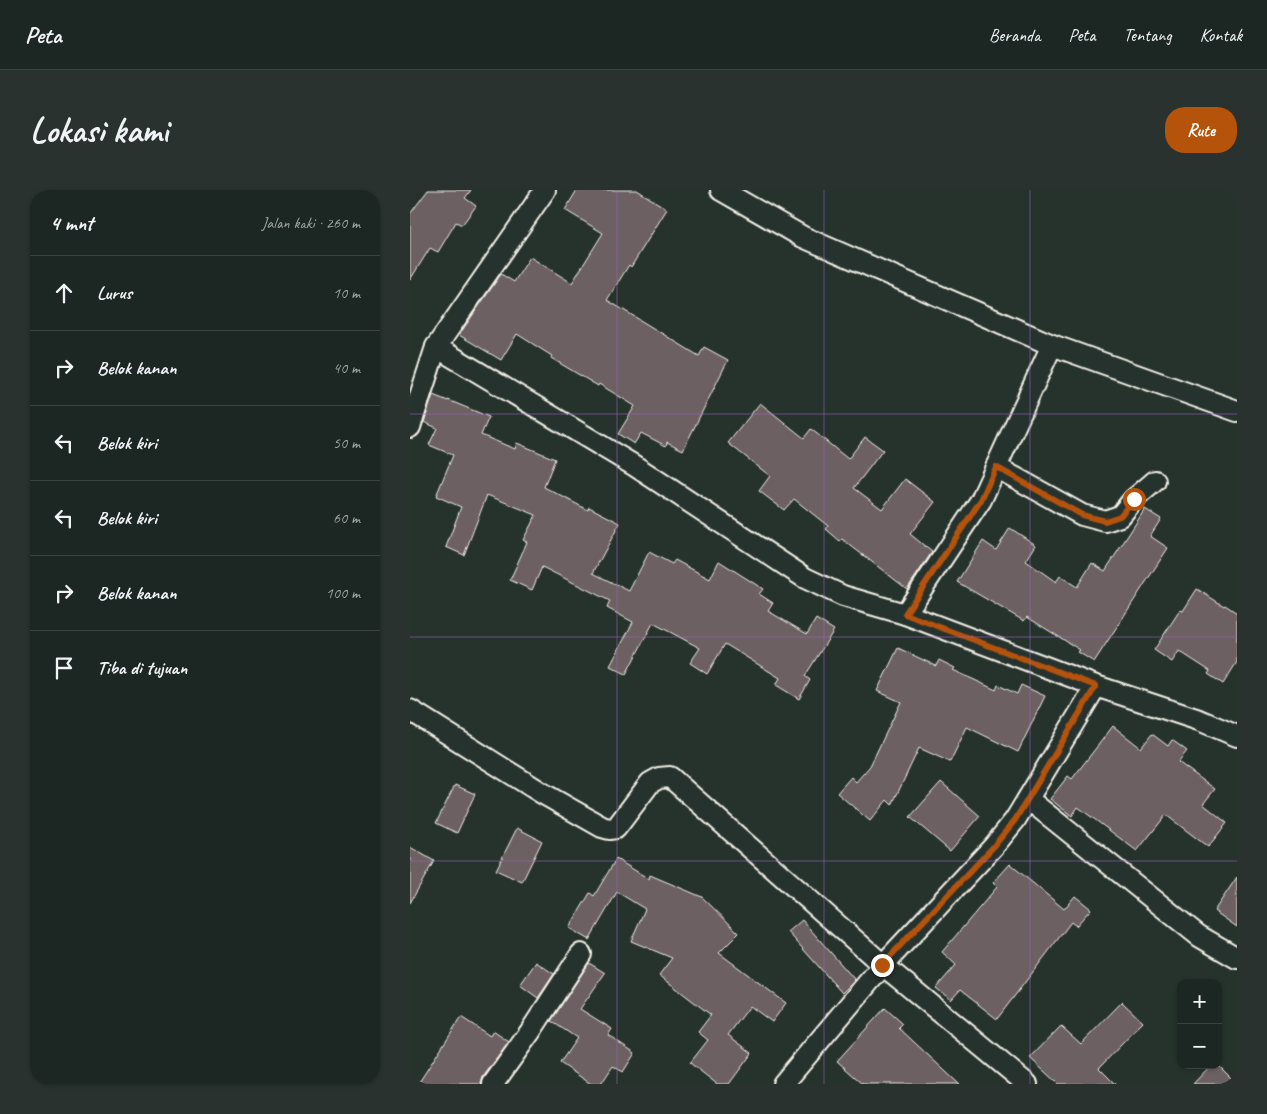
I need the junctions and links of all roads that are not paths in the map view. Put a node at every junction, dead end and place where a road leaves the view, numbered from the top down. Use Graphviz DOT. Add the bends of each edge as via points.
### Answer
graph roads {
  1 [pos="545,190"];
  2 [pos="721,190"];
  3 [pos="1052,345"];
  4 [pos="436,347"];
  5 [pos="1237,411"];
  6 [pos="410,427"];
  7 [pos="996,467"];
  8 [pos="1155,481"];
  9 [pos="905,614"];
  10 [pos="1096,686"];
  11 [pos="410,710"];
  12 [pos="1237,736"];
  13 [pos="1028,799"];
  14 [pos="581,954"];
  15 [pos="1237,958"];
  16 [pos="882,965"];
  17 [pos="493,1084"];
  18 [pos="783,1084"];
  19 [pos="1027,1084"];
  1 -- 4 [label="street"];
  2 -- 3 [label="street" via="803,237"];
  3 -- 5 [label="street"];
  3 -- 7 [label="street"];
  4 -- 6 [label="street"];
  4 -- 9 [label="street" via="635,466 805,578 843,596"];
  7 -- 8 [label="street" via="1082,515 1105,521 1120,516"];
  7 -- 9 [label="street" via="981,500"];
  9 -- 10 [label="street"];
  10 -- 12 [label="street"];
  10 -- 13 [label="street"];
  11 -- 16 [label="street" via="602,828 616,828 650,783 670,777"];
  13 -- 15 [label="street" via="1199,936"];
  13 -- 16 [label="street" via="994,846"];
  14 -- 17 [label="street"];
  16 -- 18 [label="street"];
  16 -- 19 [label="street"];
}
